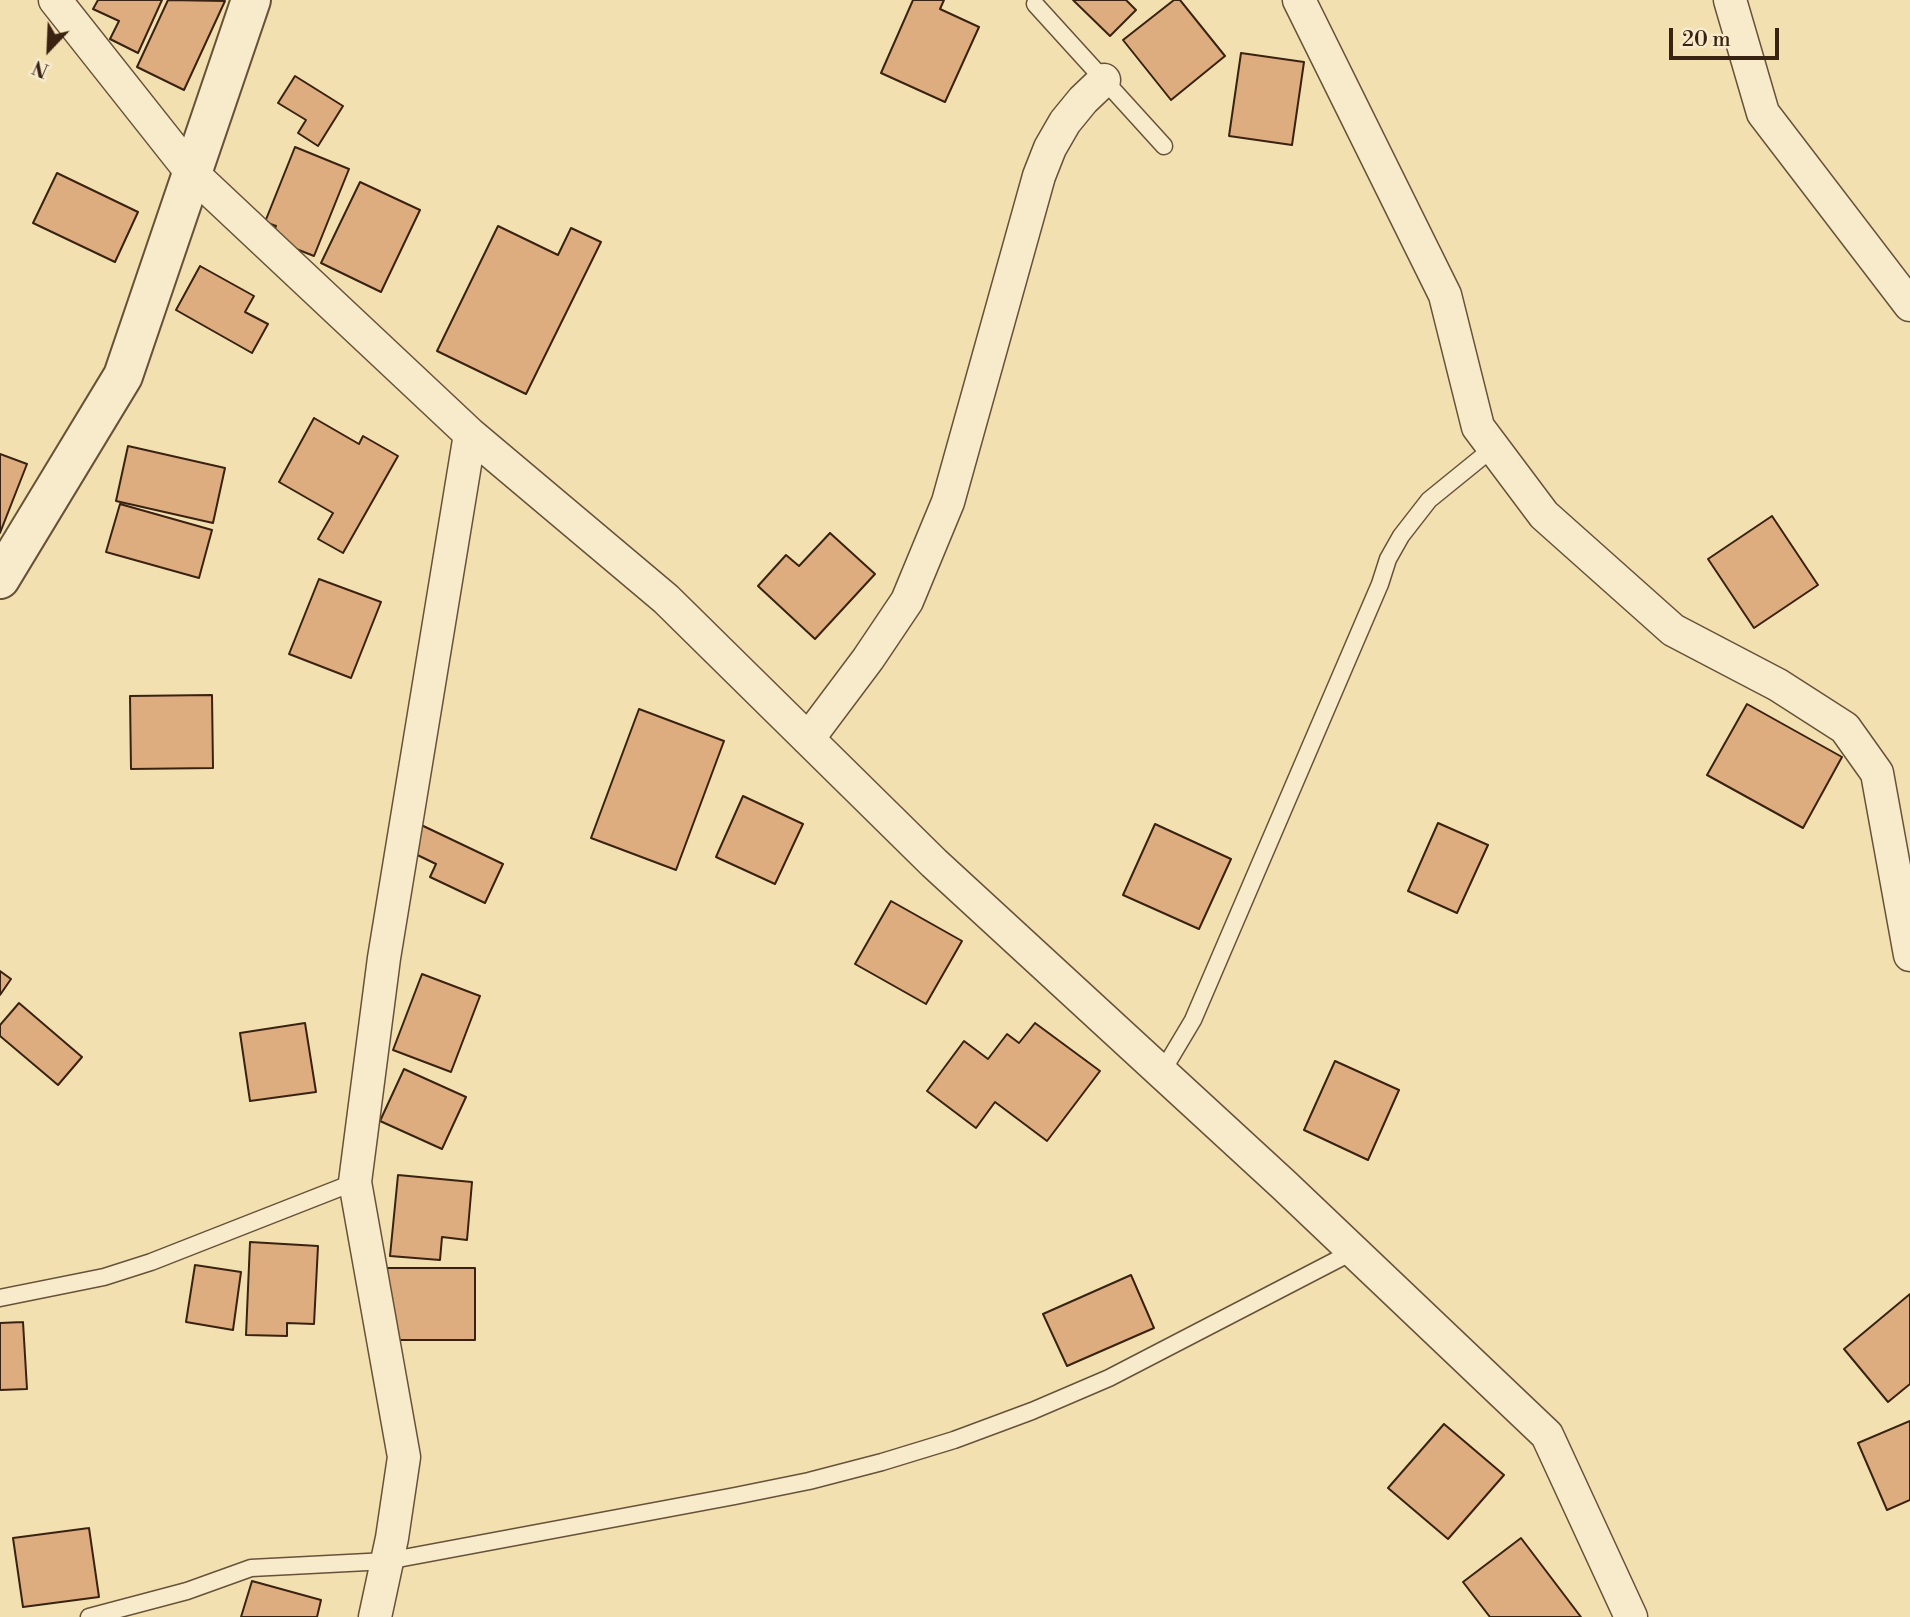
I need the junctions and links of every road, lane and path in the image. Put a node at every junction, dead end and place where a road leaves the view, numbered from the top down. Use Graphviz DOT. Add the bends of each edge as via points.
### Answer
graph roads {
  1 [pos="55,0"];
  2 [pos="251,0"];
  3 [pos="1299,0"];
  4 [pos="1730,0"];
  5 [pos="1035,4"];
  6 [pos="1104,80"];
  7 [pos="1164,146"];
  8 [pos="192,173"];
  9 [pos="1910,305"];
  10 [pos="470,434"];
  11 [pos="1493,447"];
  12 [pos="0,579"];
  13 [pos="808,739"];
  14 [pos="1910,955"];
  15 [pos="1162,1072"];
  16 [pos="355,1182"];
  17 [pos="1354,1251"];
  18 [pos="0,1298"];
  19 [pos="387,1561"];
  20 [pos="89,1617"];
  21 [pos="375,1617"];
  22 [pos="1631,1617"];
  1 -- 8 [label="street"];
  2 -- 8 [label="street"];
  3 -- 11 [label="street" via="1445,295 1478,427"];
  4 -- 9 [label="street" via="1763,113"];
  5 -- 6 [label="lane"];
  6 -- 7 [label="lane"];
  6 -- 13 [label="street" via="1065,122 1039,176 948,502 907,601"];
  8 -- 10 [label="street"];
  8 -- 12 [label="street" via="123,376"];
  10 -- 13 [label="street" via="666,599"];
  10 -- 16 [label="street" via="384,958"];
  11 -- 14 [label="street" via="1544,515 1673,630 1779,685 1845,728 1877,773"];
  11 -- 15 [label="lane" via="1429,500 1394,548 1193,1020"];
  13 -- 15 [label="street" via="934,863"];
  15 -- 17 [label="street"];
  16 -- 18 [label="lane" via="151,1262 92,1280"];
  16 -- 19 [label="street" via="404,1457"];
  17 -- 19 [label="lane" via="1109,1378 954,1440 809,1481"];
  17 -- 22 [label="street" via="1547,1435"];
  19 -- 20 [label="lane" via="251,1568"];
  19 -- 21 [label="street"];
}
